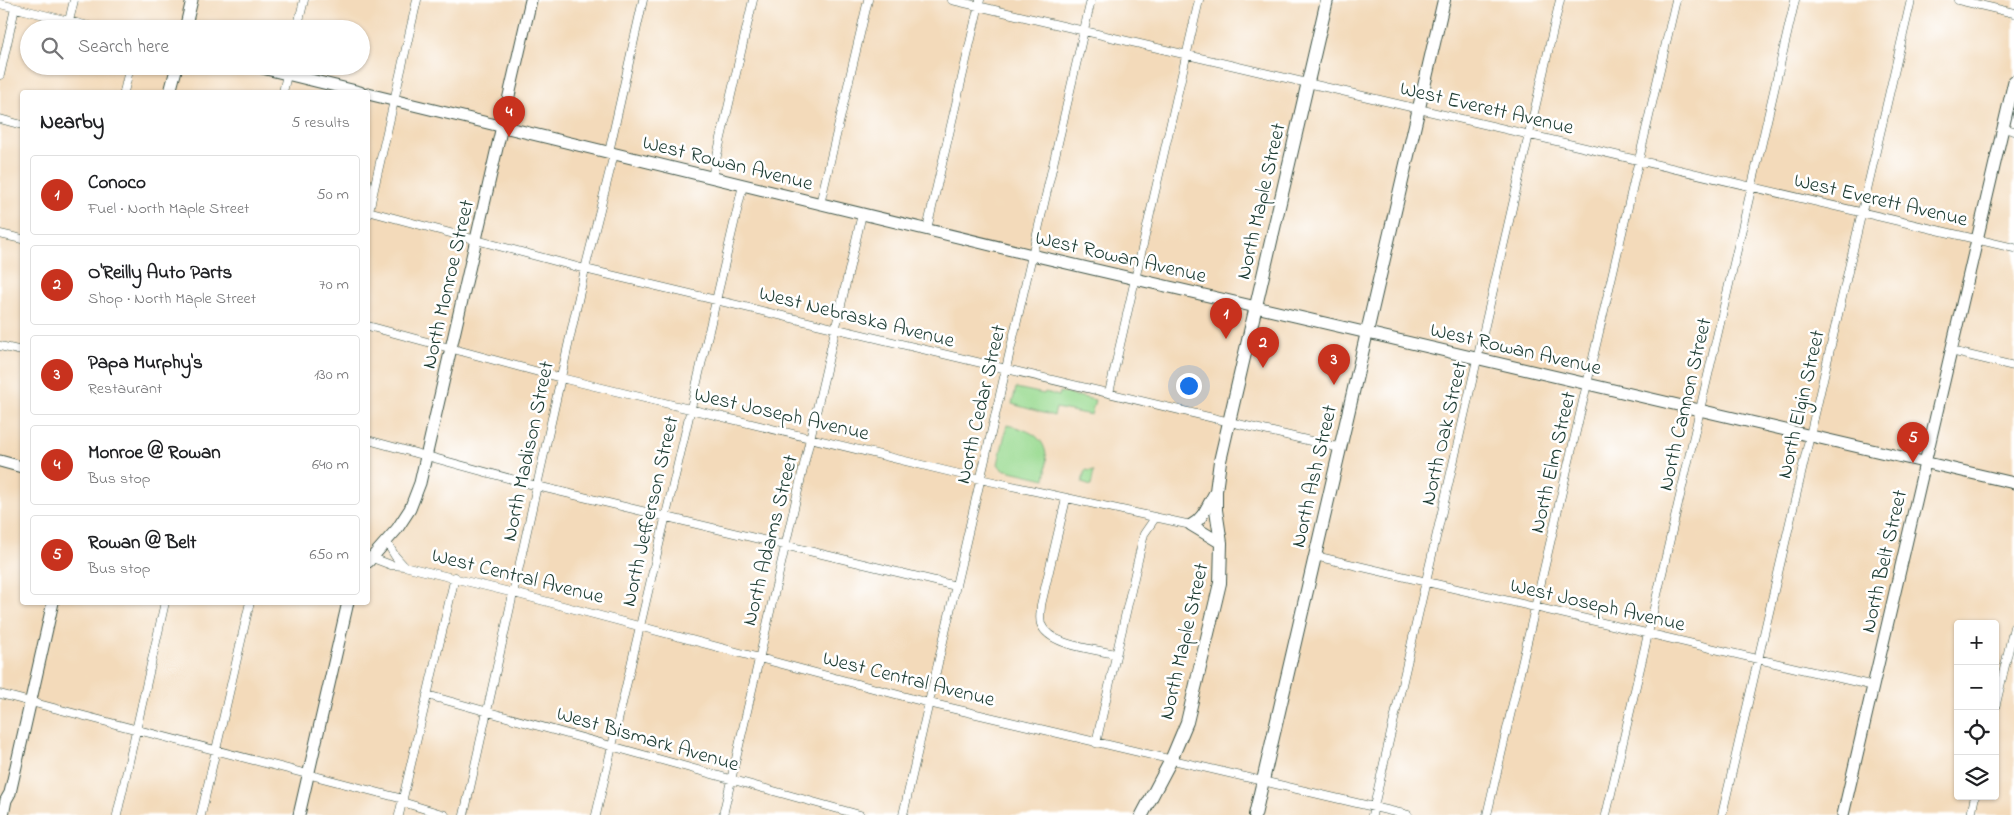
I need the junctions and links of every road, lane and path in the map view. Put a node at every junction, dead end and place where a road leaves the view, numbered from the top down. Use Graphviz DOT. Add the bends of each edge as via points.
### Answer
graph roads {
  1 [pos="74,0"];
  2 [pos="192,0"];
  3 [pos="304,0"];
  4 [pos="417,0"];
  5 [pos="531,0"];
  6 [pos="643,0"];
  7 [pos="753,0"];
  8 [pos="868,0"];
  9 [pos="952,0"];
  10 [pos="1091,0"];
  11 [pos="1199,0"];
  12 [pos="1327,0"];
  13 [pos="1444,0"];
  14 [pos="1560,0"];
  15 [pos="1676,0"];
  16 [pos="1795,0"];
  17 [pos="1911,0"];
  18 [pos="1958,0"];
  19 [pos="980,3"];
  20 [pos="0,4"];
  21 [pos="15,8"];
  22 [pos="2014,13"];
  23 [pos="65,20"];
  24 [pos="69,20"];
  25 [pos="188,20"];
  26 [pos="299,20"];
  27 [pos="1084,32"];
  28 [pos="1186,55"];
  29 [pos="0,75"];
  30 [pos="128,75"];
  31 [pos="175,75"];
  32 [pos="287,75"];
  33 [pos="304,75"];
  34 [pos="2014,81"];
  35 [pos="1308,83"];
  36 [pos="124,90"];
  37 [pos="171,90"];
  38 [pos="283,90"];
  39 [pos="353,90"];
  40 [pos="370,95"];
  41 [pos="394,101"];
  42 [pos="1418,108"];
  43 [pos="0,119"];
  44 [pos="20,124"];
  45 [pos="502,127"];
  46 [pos="2008,129"];
  47 [pos="1529,135"];
  48 [pos="611,153"];
  49 [pos="1640,160"];
  50 [pos="712,177"];
  51 [pos="743,185"];
  52 [pos="1751,188"];
  53 [pos="370,204"];
  54 [pos="820,204"];
  55 [pos="1862,213"];
  56 [pos="370,214"];
  57 [pos="862,214"];
  58 [pos="927,229"];
  59 [pos="0,234"];
  60 [pos="20,239"];
  61 [pos="476,240"];
  62 [pos="1977,240"];
  63 [pos="2014,248"];
  64 [pos="1032,255"];
  65 [pos="585,269"];
  66 [pos="1134,278"];
  67 [pos="715,300"];
  68 [pos="1256,307"];
  69 [pos="370,327"];
  70 [pos="836,329"];
  71 [pos="1366,332"];
  72 [pos="0,346"];
  73 [pos="452,348"];
  74 [pos="20,351"];
  75 [pos="1951,351"];
  76 [pos="1478,358"];
  77 [pos="2014,366"];
  78 [pos="1005,370"];
  79 [pos="561,378"];
  80 [pos="1588,383"];
  81 [pos="1109,394"];
  82 [pos="691,410"];
  83 [pos="1700,411"];
  84 [pos="1230,422"];
  85 [pos="1810,437"];
  86 [pos="812,438"];
  87 [pos="370,441"];
  88 [pos="1340,448"];
  89 [pos="427,456"];
  90 [pos="0,461"];
  91 [pos="1925,462"];
  92 [pos="20,466"];
  93 [pos="980,479"];
  94 [pos="2014,483"];
  95 [pos="537,486"];
  96 [pos="1216,492"];
  97 [pos="1066,499"];
  98 [pos="665,517"];
  99 [pos="1155,518"];
  100 [pos="1191,525"];
  101 [pos="386,541"];
  102 [pos="1221,543"];
  103 [pos="785,546"];
  104 [pos="1314,556"];
  105 [pos="370,557"];
  106 [pos="370,558"];
  107 [pos="404,566"];
  108 [pos="455,577"];
  109 [pos="1426,581"];
  110 [pos="956,586"];
  111 [pos="514,593"];
  112 [pos="52,605"];
  113 [pos="165,605"];
  114 [pos="249,605"];
  115 [pos="347,605"];
  116 [pos="1536,607"];
  117 [pos="639,626"];
  118 [pos="2014,627"];
  119 [pos="1648,634"];
  120 [pos="1115,654"];
  121 [pos="758,658"];
  122 [pos="1758,660"];
  123 [pos="1874,686"];
  124 [pos="1999,691"];
  125 [pos="0,694"];
  126 [pos="427,695"];
  127 [pos="30,701"];
  128 [pos="929,703"];
  129 [pos="488,710"];
  130 [pos="136,731"];
  131 [pos="1096,743"];
  132 [pos="612,746"];
  133 [pos="216,751"];
  134 [pos="1171,760"];
  135 [pos="308,774"];
  136 [pos="731,780"];
  137 [pos="1262,781"];
  138 [pos="10,793"];
  139 [pos="402,800"];
  140 [pos="1974,800"];
  141 [pos="1372,811"];
  142 [pos="3,815"];
  143 [pos="9,815"];
  144 [pos="117,815"];
  145 [pos="201,815"];
  146 [pos="299,815"];
  147 [pos="399,815"];
  148 [pos="445,815"];
  149 [pos="464,815"];
  150 [pos="596,815"];
  151 [pos="723,815"];
  152 [pos="860,815"];
  153 [pos="903,815"];
  154 [pos="1142,815"];
  155 [pos="1254,815"];
  156 [pos="1408,815"];
  157 [pos="1487,815"];
  158 [pos="1606,815"];
  159 [pos="1722,815"];
  160 [pos="1844,815"];
  161 [pos="1971,815"];
  1 -- 24 [label="street"];
  2 -- 25 [label="street"];
  3 -- 26 [label="street"];
  4 -- 41 [label="street"];
  5 -- 45 [label="street, North Monroe Street"];
  6 -- 48 [label="street, North Madison Street"];
  7 -- 50 [label="street"];
  8 -- 54 [label="street"];
  9 -- 19 [label="street, West Everett Avenue"];
  10 -- 27 [label="street, North Cedar Street"];
  11 -- 28 [label="street"];
  12 -- 35 [label="main road, North Maple Street"];
  13 -- 42 [label="main road, North Ash Street"];
  14 -- 47 [label="street, North Oak Street"];
  15 -- 49 [label="street, North Elm Street"];
  16 -- 52 [label="street, North Cannon Street"];
  17 -- 55 [label="street, North Elgin Street"];
  18 -- 22 [label="street"];
  19 -- 27 [label="street, West Everett Avenue"];
  19 -- 58 [label="street"];
  20 -- 21 [label="street"];
  21 -- 23 [label="street"];
  21 -- 29 [label="street"];
  27 -- 28 [label="street, West Everett Avenue"];
  27 -- 64 [label="street, North Cedar Street"];
  28 -- 35 [label="street, West Everett Avenue"];
  28 -- 66 [label="street"];
  30 -- 36 [label="street"];
  31 -- 37 [label="street"];
  32 -- 38 [label="street"];
  33 -- 39 [label="street"];
  34 -- 46 [label="street, North Belt Street"];
  35 -- 42 [label="street, West Everett Avenue"];
  35 -- 68 [label="main road, North Maple Street"];
  40 -- 41 [label="street, West Rowan Avenue"];
  41 -- 45 [label="street, West Rowan Avenue"];
  41 -- 53 [label="street"];
  42 -- 47 [label="street, West Everett Avenue"];
  42 -- 71 [label="main road, North Ash Street"];
  43 -- 44 [label="street"];
  45 -- 48 [label="street, West Rowan Avenue"];
  45 -- 61 [label="street, North Monroe Street"];
  46 -- 62 [label="street, North Belt Street"];
  47 -- 49 [label="street, West Everett Avenue"];
  47 -- 76 [label="street, North Oak Street"];
  48 -- 50 [label="street, West Rowan Avenue"];
  48 -- 65 [label="street, North Madison Street"];
  49 -- 52 [label="street, West Everett Avenue"];
  49 -- 80 [label="street, North Elm Street"];
  50 -- 51 [label="street, West Rowan Avenue"];
  51 -- 54 [label="street, West Rowan Avenue"];
  51 -- 67 [label="street, North Jefferson Street"];
  52 -- 55 [label="street, West Everett Avenue"];
  52 -- 83 [label="street, North Cannon Street"];
  54 -- 57 [label="street, West Rowan Avenue"];
  55 -- 62 [label="street, West Everett Avenue"];
  55 -- 85 [label="street, North Elgin Street"];
  56 -- 61 [label="street, West Nebraska Avenue"];
  57 -- 58 [label="street, West Rowan Avenue"];
  57 -- 70 [label="street, North Adams Street"];
  58 -- 64 [label="street, West Rowan Avenue"];
  59 -- 60 [label="street"];
  61 -- 65 [label="street, West Nebraska Avenue"];
  61 -- 73 [label="street, North Monroe Street"];
  62 -- 63 [label="street, West Everett Avenue"];
  62 -- 75 [label="street, North Belt Street"];
  64 -- 66 [label="street, West Rowan Avenue"];
  64 -- 78 [label="street, North Cedar Street"];
  65 -- 67 [label="street, West Nebraska Avenue"];
  65 -- 79 [label="street, North Madison Street"];
  66 -- 68 [label="street, West Rowan Avenue"];
  66 -- 81 [label="street"];
  67 -- 70 [label="street, West Nebraska Avenue"];
  67 -- 82 [label="street, North Jefferson Street"];
  68 -- 71 [label="street, West Rowan Avenue"];
  68 -- 84 [label="main road, North Maple Street"];
  69 -- 73 [label="street, West Joseph Avenue"];
  70 -- 78 [label="street, West Nebraska Avenue"];
  70 -- 86 [label="street, North Adams Street"];
  71 -- 76 [label="street, West Rowan Avenue"];
  71 -- 88 [label="main road, North Ash Street"];
  72 -- 74 [label="street"];
  73 -- 79 [label="street, West Joseph Avenue"];
  73 -- 89 [label="street, North Monroe Street"];
  75 -- 77 [label="street"];
  75 -- 91 [label="street, North Belt Street"];
  76 -- 80 [label="street, West Rowan Avenue"];
  76 -- 109 [label="street, North Oak Street"];
  78 -- 81 [label="street, West Nebraska Avenue"];
  78 -- 93 [label="street, North Cedar Street"];
  79 -- 82 [label="street, West Joseph Avenue"];
  79 -- 95 [label="street, North Madison Street"];
  80 -- 83 [label="street, West Rowan Avenue"];
  80 -- 116 [label="street, North Elm Street"];
  81 -- 84 [label="street, West Nebraska Avenue"];
  82 -- 86 [label="street, West Joseph Avenue"];
  82 -- 98 [label="street, North Jefferson Street"];
  83 -- 85 [label="street, West Rowan Avenue"];
  83 -- 119 [label="street, North Cannon Street"];
  84 -- 88 [label="street, West Nebraska Avenue"];
  84 -- 96 [label="main road, North Maple Street"];
  85 -- 91 [label="street, West Rowan Avenue"];
  85 -- 122 [label="street, North Elgin Street"];
  86 -- 93 [label="street, West Joseph Avenue"];
  86 -- 103 [label="street, North Adams Street"];
  87 -- 89 [label="street"];
  88 -- 104 [label="main road, North Ash Street"];
  89 -- 95 [label="street"];
  89 -- 101 [label="street, North Monroe Street" via="410,509"];
  90 -- 92 [label="street"];
  91 -- 94 [label="street, West Rowan Avenue"];
  91 -- 123 [label="street, North Belt Street"];
  93 -- 97 [label="street, West Joseph Avenue"];
  93 -- 110 [label="street, North Cedar Street"];
  95 -- 98 [label="street"];
  95 -- 111 [label="street, North Madison Street"];
  96 -- 100 [label="street" via="1202,517"];
  96 -- 102 [label="main road, North Maple Street"];
  97 -- 99 [label="street, West Joseph Avenue"];
  97 -- 120 [label="street" via="1042,605 1042,624 1052,637 1062,642"];
  98 -- 103 [label="street"];
  98 -- 117 [label="street, North Jefferson Street"];
  99 -- 100 [label="street, West Joseph Avenue"];
  99 -- 120 [label="street" via="1144,534"];
  100 -- 102 [label="street"];
  101 -- 105 [label="street, North Monroe Street"];
  101 -- 107 [label="street, West Central Avenue"];
  102 -- 134 [label="main road, North Maple Street" via="1220,583 1187,722"];
  103 -- 110 [label="street"];
  103 -- 121 [label="street, North Adams Street"];
  104 -- 109 [label="street, West Joseph Avenue"];
  104 -- 137 [label="main road, North Ash Street"];
  106 -- 107 [label="street, West Central Avenue"];
  107 -- 108 [label="street, West Central Avenue"];
  108 -- 111 [label="street, West Central Avenue"];
  108 -- 126 [label="street"];
  109 -- 116 [label="street, West Joseph Avenue"];
  109 -- 141 [label="street, North Oak Street"];
  110 -- 128 [label="street, North Cedar Street"];
  111 -- 117 [label="street, West Central Avenue"];
  111 -- 129 [label="street, North Madison Street"];
  112 -- 127 [label="street"];
  113 -- 130 [label="street"];
  114 -- 133 [label="street"];
  115 -- 135 [label="street"];
  116 -- 119 [label="street, West Joseph Avenue"];
  116 -- 157 [label="street, North Elm Street"];
  117 -- 121 [label="street, West Central Avenue"];
  117 -- 132 [label="street, North Jefferson Street"];
  118 -- 124 [label="street"];
  119 -- 122 [label="street, West Joseph Avenue"];
  119 -- 158 [label="street, North Cannon Street"];
  120 -- 131 [label="street"];
  121 -- 128 [label="street, West Central Avenue"];
  121 -- 136 [label="street, North Adams Street"];
  122 -- 123 [label="street, West Joseph Avenue"];
  122 -- 159 [label="street, North Elgin Street"];
  123 -- 160 [label="street, North Belt Street"];
  125 -- 127 [label="street"];
  126 -- 129 [label="street, West Bismark Avenue"];
  126 -- 139 [label="street"];
  127 -- 130 [label="street"];
  127 -- 138 [label="street"];
  128 -- 131 [label="street, West Central Avenue"];
  128 -- 153 [label="street, North Cedar Street"];
  129 -- 132 [label="street, West Bismark Avenue"];
  129 -- 149 [label="street, North Madison Street"];
  130 -- 133 [label="street"];
  130 -- 144 [label="street"];
  131 -- 134 [label="street, West Central Avenue"];
  132 -- 136 [label="street, West Bismark Avenue"];
  132 -- 150 [label="street, North Jefferson Street"];
  133 -- 135 [label="street"];
  133 -- 145 [label="street"];
  134 -- 137 [label="street, West Central Avenue"];
  134 -- 154 [label="main road, North Maple Street"];
  135 -- 139 [label="street"];
  135 -- 146 [label="street"];
  136 -- 151 [label="street, North Adams Street"];
  136 -- 152 [label="street, West Bismark Avenue"];
  137 -- 141 [label="street, West Central Avenue"];
  137 -- 155 [label="main road, North Ash Street"];
  138 -- 142 [label="street"];
  138 -- 143 [label="street"];
  139 -- 147 [label="street"];
  139 -- 148 [label="street"];
  140 -- 161 [label="street"];
  141 -- 156 [label="street, West Central Avenue"];
}
